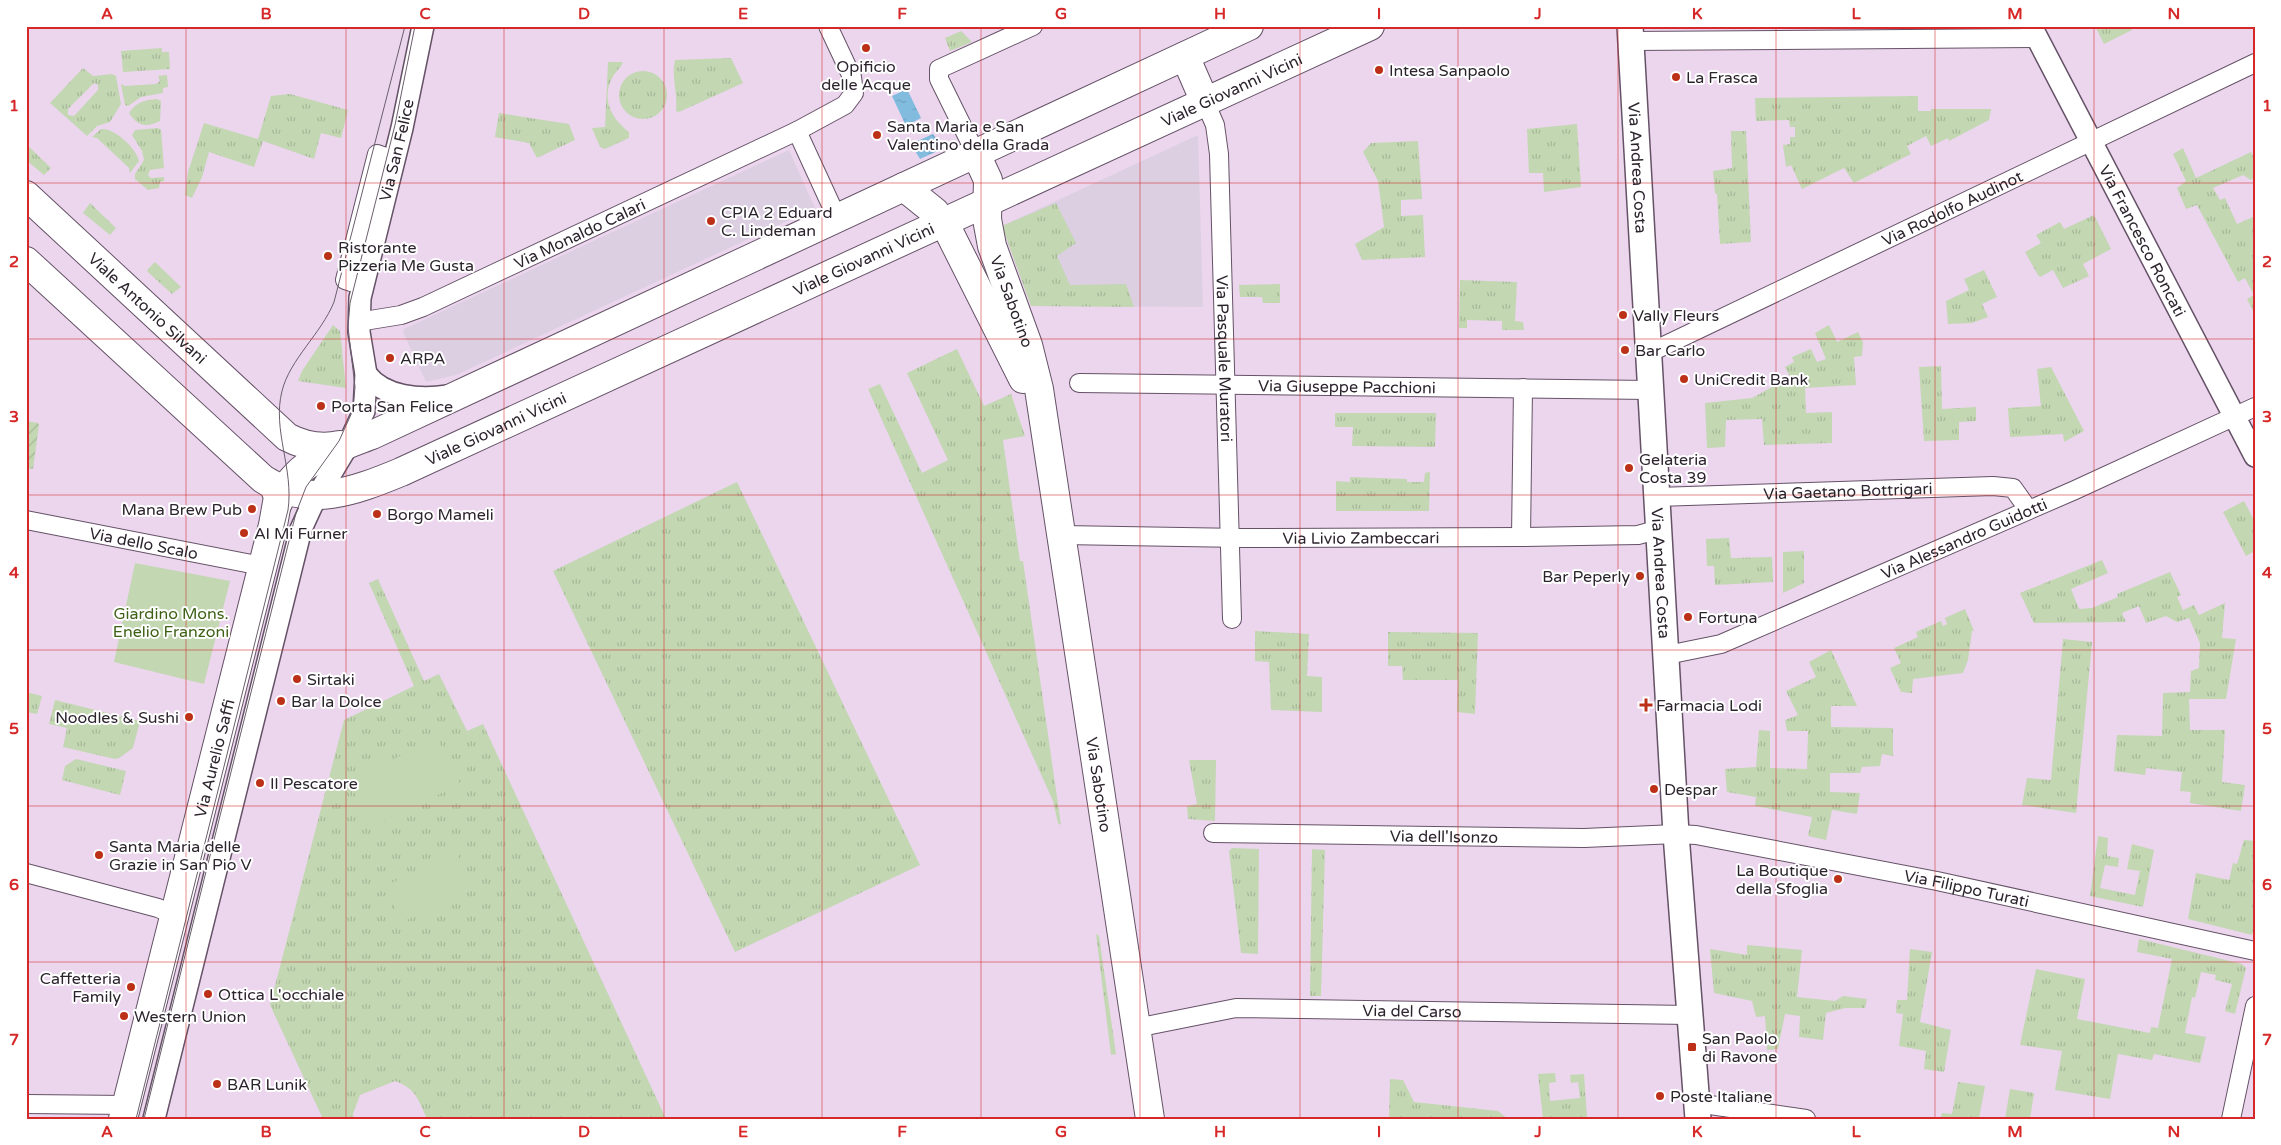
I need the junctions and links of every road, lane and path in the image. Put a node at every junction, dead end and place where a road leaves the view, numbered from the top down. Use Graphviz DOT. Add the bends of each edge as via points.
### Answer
graph roads {
  1 [pos="423,26"];
  2 [pos="828,26"];
  3 [pos="1033,26"];
  4 [pos="1249,26"];
  5 [pos="1370,26"];
  6 [pos="2034,32"];
  7 [pos="1630,34"];
  8 [pos="1185,56"];
  9 [pos="2255,63"];
  10 [pos="1205,102"];
  11 [pos="797,131"];
  12 [pos="2091,142"];
  13 [pos="976,154"];
  14 [pos="904,187"];
  15 [pos="26,195"];
  16 [pos="988,201"];
  17 [pos="837,218"];
  18 [pos="943,222"];
  19 [pos="26,260"];
  20 [pos="345,280"];
  21 [pos="358,322"];
  22 [pos="1649,353"];
  23 [pos="366,374"];
  24 [pos="1079,383"];
  25 [pos="1226,385"];
  26 [pos="1523,388"];
  27 [pos="1651,390"];
  28 [pos="458,395"];
  29 [pos="2255,407"];
  30 [pos="2234,417"];
  31 [pos="349,444"];
  32 [pos="1049,450"];
  33 [pos="2255,456"];
  34 [pos="278,493"];
  35 [pos="318,496"];
  36 [pos="1657,497"];
  37 [pos="2028,509"];
  38 [pos="26,520"];
  39 [pos="1660,530"];
  40 [pos="1062,535"];
  41 [pos="1521,537"];
  42 [pos="1231,538"];
  43 [pos="262,566"];
  44 [pos="1232,619"];
  45 [pos="1666,655"];
  46 [pos="1213,833"];
  47 [pos="1676,834"];
  48 [pos="26,874"];
  49 [pos="173,918"];
  50 [pos="2255,951"];
  51 [pos="2255,1006"];
  52 [pos="1689,1015"];
  53 [pos="1136,1028"];
  54 [pos="26,1104"];
  55 [pos="1697,1111"];
  56 [pos="125,1112"];
  57 [pos="154,1119"];
  58 [pos="1150,1119"];
  59 [pos="1806,1119"];
  60 [pos="2231,1119"];
  1 -- 21 [label="street, Via San Felice" via="402,128 360,298"];
  2 -- 11 [label="street, Via Monaldo Calari" via="852,77 852,98"];
  3 -- 13 [label="street" via="939,69 939,79"];
  4 -- 8 [label="main road"];
  5 -- 10 [label="main road, Viale Giovanni Vicini"];
  6 -- 7 [label="street"];
  6 -- 12 [label="street, Via Francesco Roncati"];
  7 -- 22 [label="main road, Via Andrea Costa"];
  8 -- 10 [label="main road"];
  8 -- 13 [label="main road"];
  9 -- 12 [label="street, Via Rodolfo Audinot"];
  10 -- 16 [label="main road, Viale Giovanni Vicini"];
  10 -- 25 [label="street, Via Pasquale Muratori" via="1215,125 1219,154"];
  11 -- 17 [label="street"];
  11 -- 21 [label="street, Via Monaldo Calari" via="423,307"];
  12 -- 22 [label="street, Via Rodolfo Audinot"];
  12 -- 30 [label="street, Via Francesco Roncati"];
  13 -- 14 [label="main road"];
  13 -- 16 [label="main road, Via Sabotino" via="988,180"];
  14 -- 17 [label="main road"];
  14 -- 18 [label="main road, Via Sabotino"];
  15 -- 31 [label="main road, Viale Antonio Silvani" via="287,437 308,446"];
  16 -- 18 [label="main road, Viale Giovanni Vicini"];
  16 -- 32 [label="main road, Via Sabotino" via="989,234 1034,366"];
  17 -- 28 [label="main road"];
  18 -- 32 [label="main road, Via Sabotino" via="1015,362"];
  18 -- 35 [label="main road, Viale Giovanni Vicini" via="401,472 356,489"];
  19 -- 34 [label="main road"];
  20 -- 20 [label="street" via="351,282 355,268 383,156 377,154"];
  21 -- 23 [label="street, Via San Felice"];
  22 -- 27 [label="main road, Via Andrea Costa"];
  23 -- 28 [label="street" via="382,389 395,394 418,397"];
  23 -- 31 [label="street, Via Aurelio Saffi" via="364,411"];
  24 -- 25 [label="street, Via Giuseppe Pacchioni"];
  25 -- 26 [label="street, Via Giuseppe Pacchioni"];
  25 -- 42 [label="street, Via Pasquale Muratori"];
  26 -- 27 [label="street, Via Giuseppe Pacchioni"];
  26 -- 41 [label="street"];
  27 -- 36 [label="main road, Via Andrea Costa"];
  28 -- 31 [label="main road"];
  29 -- 30 [label="street, Via Alessandro Guidotti"];
  30 -- 33 [label="street, Via Francesco Roncati"];
  30 -- 37 [label="street, Via Alessandro Guidotti"];
  31 -- 34 [label="main road" via="300,469"];
  31 -- 35 [label="street, Via Aurelio Saffi"];
  32 -- 40 [label="main road, Via Sabotino"];
  34 -- 35 [label="main road"];
  34 -- 43 [label="main road, Via Aurelio Saffi"];
  35 -- 57 [label="street, Via Aurelio Saffi" via="299,536"];
  36 -- 37 [label="street, Via Gaetano Bottrigari" via="1993,486 2012,488"];
  36 -- 39 [label="main road, Via Andrea Costa"];
  37 -- 45 [label="street, Via Alessandro Guidotti" via="1721,644"];
  38 -- 43 [label="street, Via dello Scalo"];
  39 -- 41 [label="street, Via Livio Zambeccari" via="1638,535"];
  39 -- 45 [label="main road, Via Andrea Costa"];
  40 -- 42 [label="street, Via Livio Zambeccari"];
  40 -- 53 [label="main road, Via Sabotino"];
  41 -- 42 [label="street, Via Livio Zambeccari"];
  42 -- 44 [label="street, Via Pasquale Muratori"];
  43 -- 49 [label="main road, Via Aurelio Saffi"];
  45 -- 47 [label="main road, Via Andrea Costa"];
  46 -- 47 [label="street, Via dell'Isonzo" via="1584,838"];
  47 -- 50 [label="street, Via Filippo Turati" via="1696,835 1937,881"];
  47 -- 52 [label="main road, Via Andrea Costa"];
  48 -- 49 [label="street" via="158,908 169,912"];
  49 -- 56 [label="main road, Via Aurelio Saffi"];
  51 -- 60 [label="street"];
  52 -- 53 [label="street, Via del Carso" via="1236,1008"];
  52 -- 55 [label="main road, Via Andrea Costa"];
  53 -- 58 [label="main road, Via Sabotino"];
  54 -- 56 [label="street"];
  55 -- 59 [label="street"];
}
